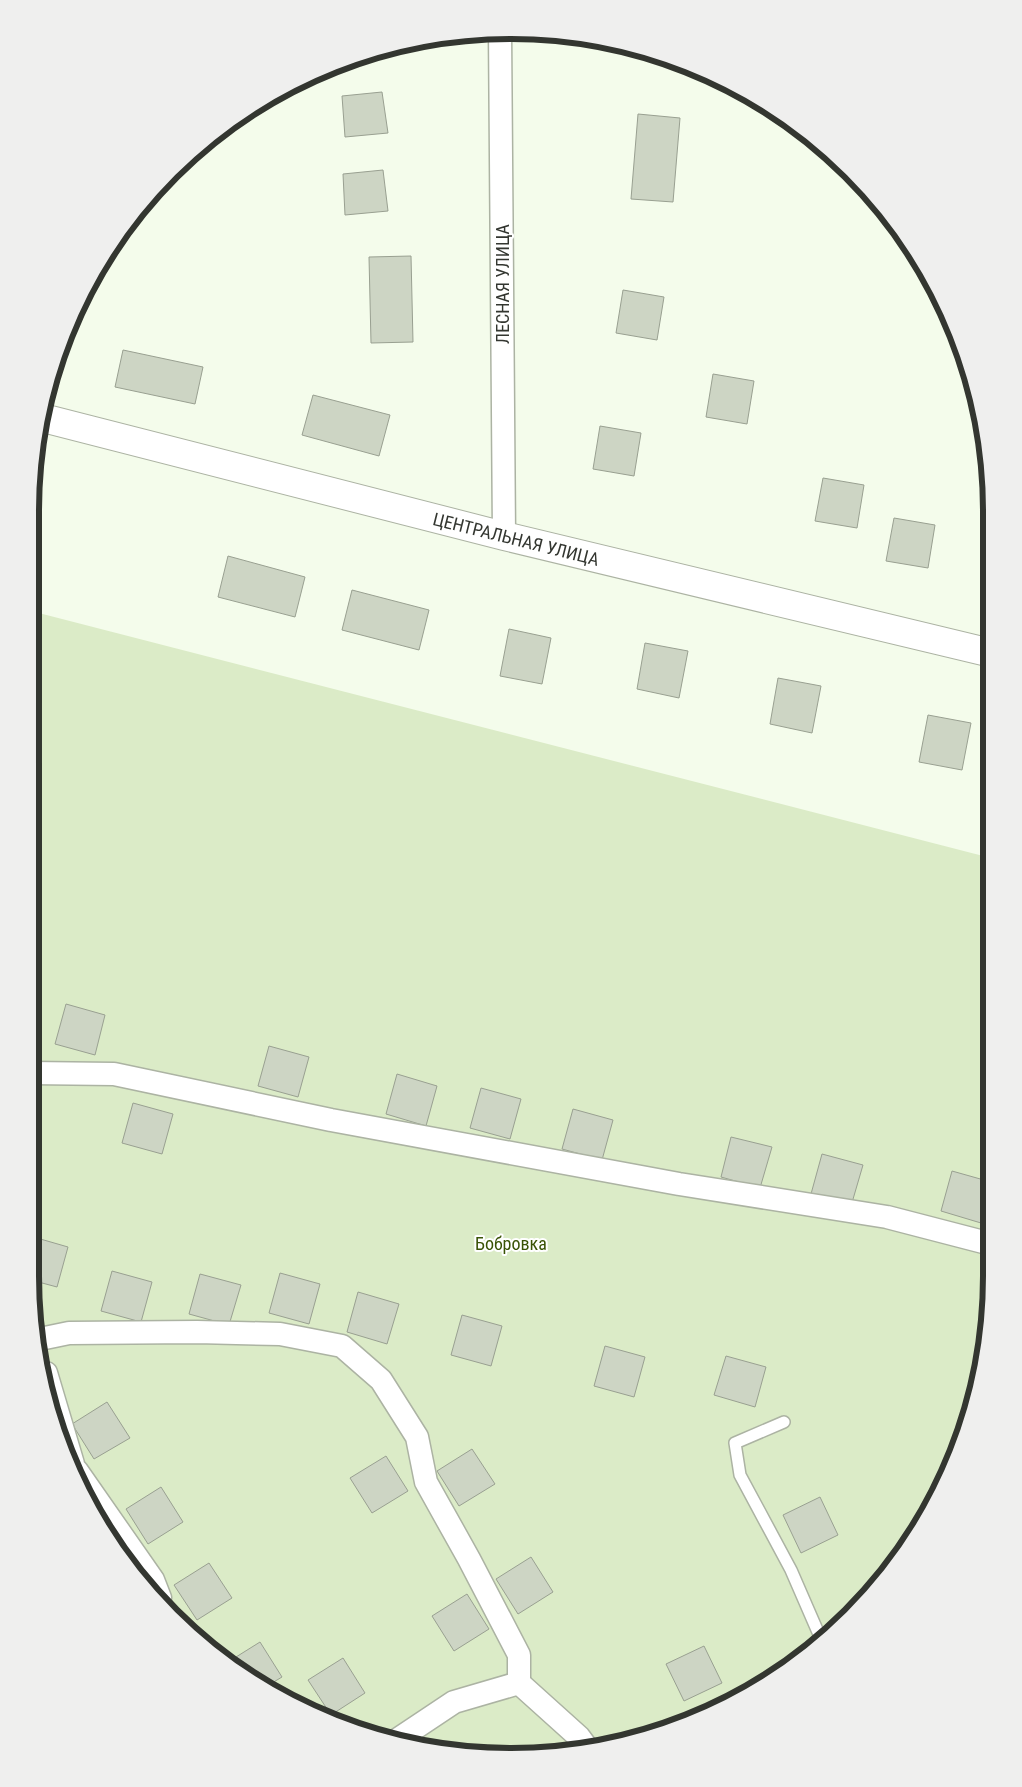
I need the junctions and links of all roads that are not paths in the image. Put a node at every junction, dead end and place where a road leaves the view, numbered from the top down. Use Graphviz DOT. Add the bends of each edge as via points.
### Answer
graph roads {
  1 [pos="500,39"];
  2 [pos="48,419"];
  3 [pos="504,536"];
  4 [pos="983,651"];
  5 [pos="39,1072"];
  6 [pos="983,1242"];
  7 [pos="43,1338"];
  8 [pos="784,1422"];
  9 [pos="88,1487"];
  10 [pos="155,1586"];
  11 [pos="819,1634"];
  12 [pos="519,1683"];
  13 [pos="404,1735"];
  14 [pos="583,1742"];
  1 -- 3 [label="street, ЛЕСНАЯ УЛИЦА"];
  2 -- 3 [label="street, ЦЕНТРАЛЬНАЯ УЛИЦА"];
  3 -- 4 [label="street, ЦЕНТРАЛЬНАЯ УЛИЦА"];
  5 -- 6 [label="street" via="114,1074 360,1125 680,1184 887,1217"];
  7 -- 12 [label="street" via="69,1333 215,1332 280,1334 342,1346 382,1380 417,1437 426,1482 519,1655"];
  8 -- 11 [label="lane" via="735,1443 740,1475 791,1570"];
  9 -- 10 [label="street"];
  12 -- 13 [label="street" via="454,1702"];
  12 -- 14 [label="street"];
}
